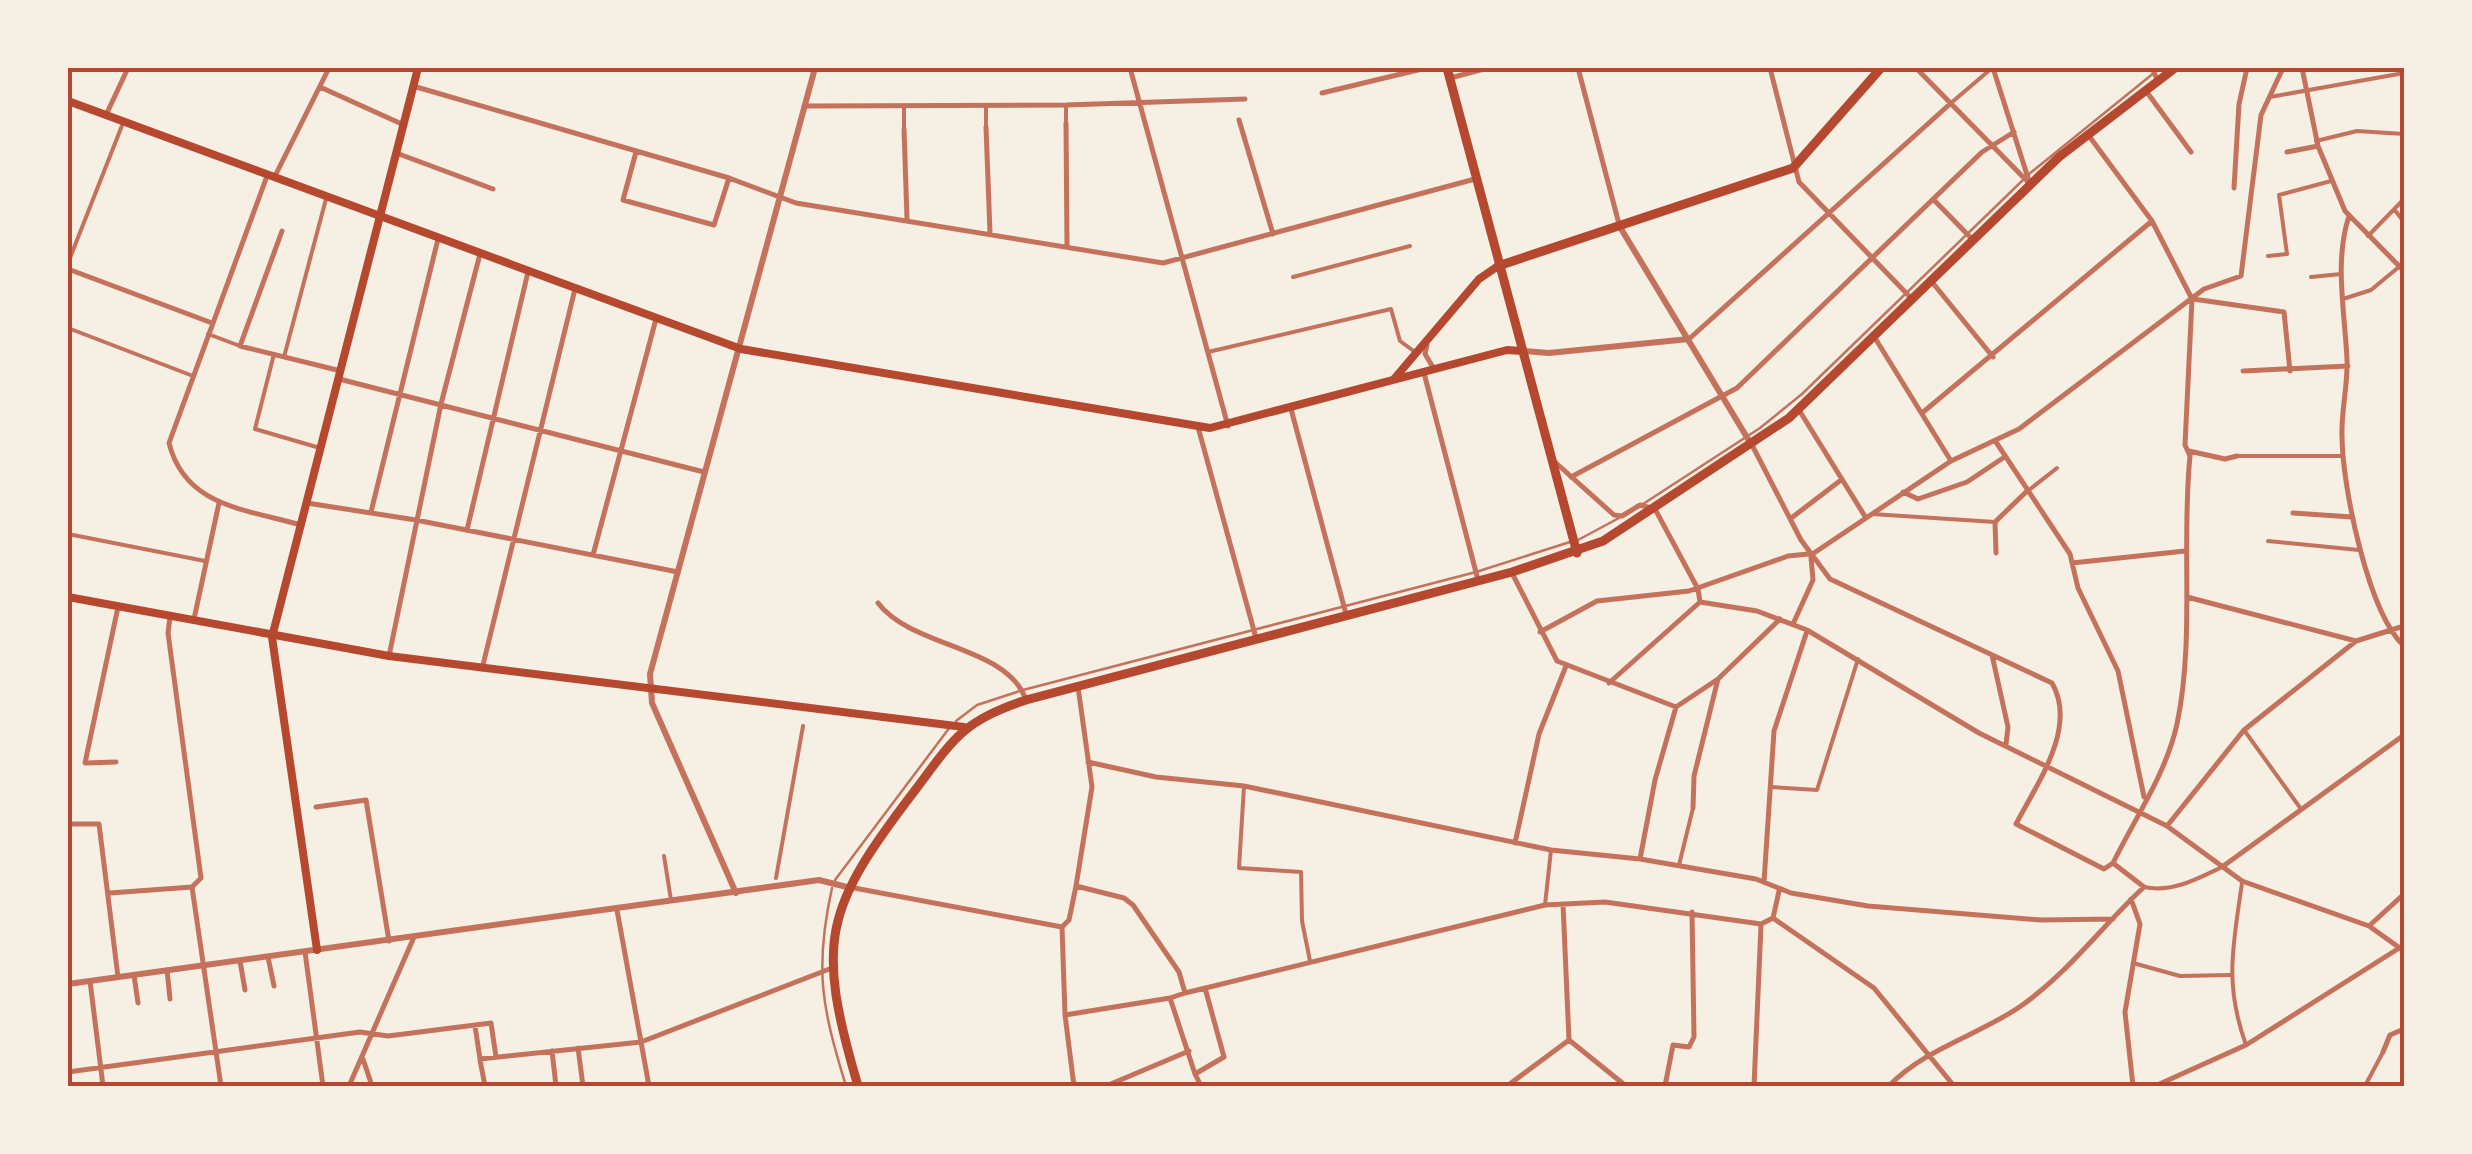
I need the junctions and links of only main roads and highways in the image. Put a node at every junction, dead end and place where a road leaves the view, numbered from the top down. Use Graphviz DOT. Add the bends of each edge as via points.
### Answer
graph roads {
  1 [pos="418,68"];
  2 [pos="1881,68"];
  3 [pos="2174,68"];
  4 [pos="2156,71"];
  5 [pos="1448,73"];
  6 [pos="68,101"];
  7 [pos="381,220"];
  8 [pos="1498,266"];
  9 [pos="1522,351"];
  10 [pos="1389,383"];
  11 [pos="1577,553"];
  12 [pos="68,597"];
  13 [pos="272,637"];
  14 [pos="964,727"];
  15 [pos="317,950"];
  16 [pos="858,1086"];
  1 -- 7 [label="main road"];
  2 -- 8 [label="main road" via="1794,168"];
  3 -- 4 [label="main road"];
  4 -- 11 [label="main road" via="2144,88 2027,179 1799,410 1627,528"];
  5 -- 8 [label="main road"];
  6 -- 7 [label="main road"];
  7 -- 10 [label="main road" via="740,349 1198,427 1228,426"];
  7 -- 13 [label="main road"];
  8 -- 9 [label="main road"];
  8 -- 10 [label="main road" via="1479,279"];
  9 -- 10 [label="main road"];
  9 -- 11 [label="main road"];
  11 -- 14 [label="main road" via="1345,610 1078,687 1024,695"];
  12 -- 13 [label="main road"];
  13 -- 14 [label="main road"];
  13 -- 15 [label="main road"];
  14 -- 16 [label="main road" via="846,887 832,968"];
}
